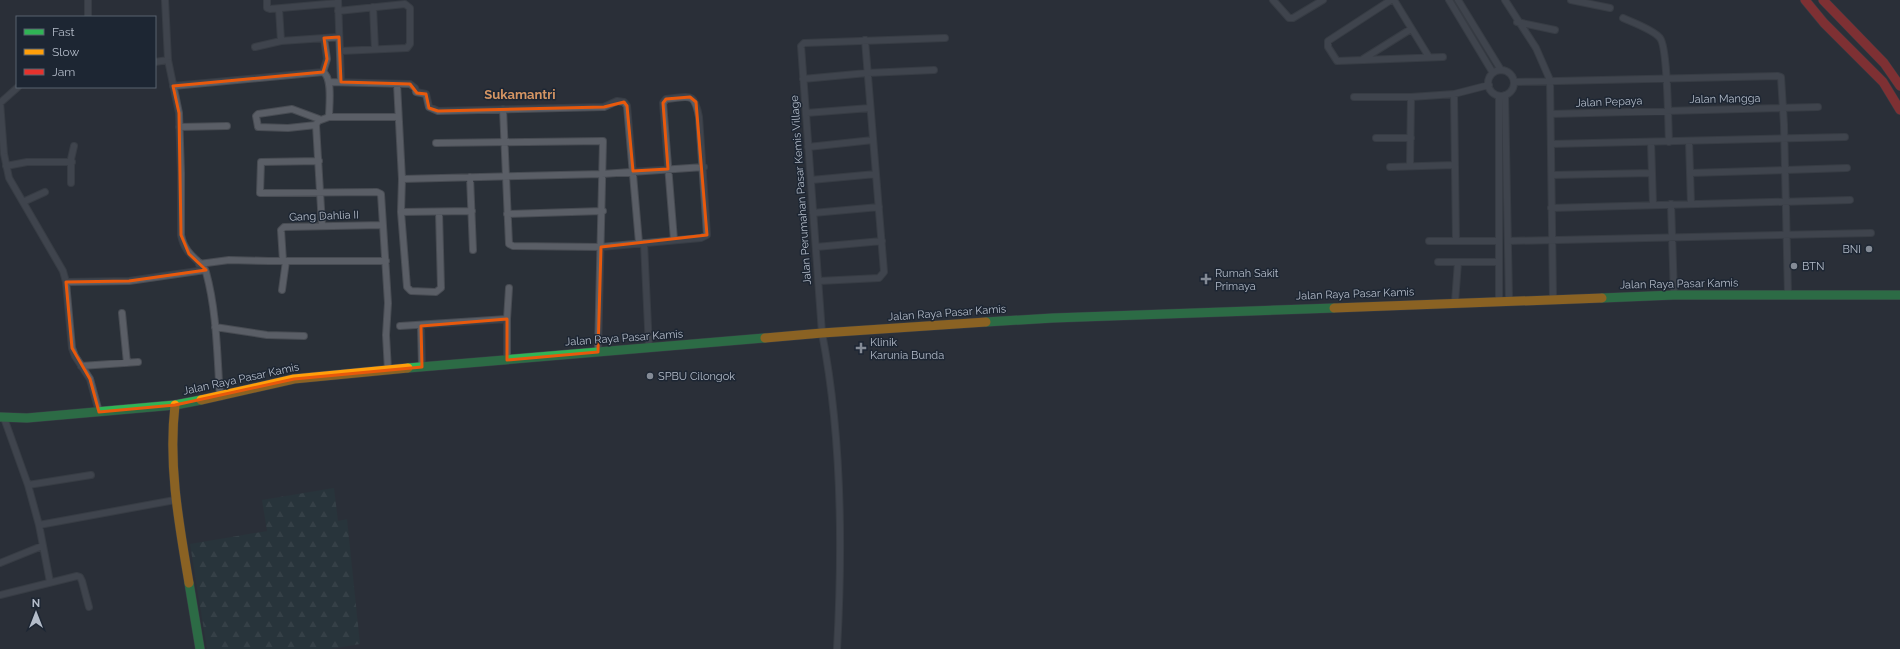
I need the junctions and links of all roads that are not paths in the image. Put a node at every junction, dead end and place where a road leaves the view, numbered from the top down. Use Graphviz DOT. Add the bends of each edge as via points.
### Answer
graph roads {
  1 [pos="88,0"];
  2 [pos="165,0"];
  3 [pos="267,0"];
  4 [pos="1273,0"];
  5 [pos="1322,0"];
  6 [pos="1392,0"];
  7 [pos="1448,0"];
  8 [pos="1458,0"];
  9 [pos="1505,0"];
  10 [pos="1571,0"];
  11 [pos="1805,0"];
  12 [pos="1823,0"];
  13 [pos="338,1"];
  14 [pos="1581,1"];
  15 [pos="373,7"];
  16 [pos="1610,8"];
  17 [pos="279,9"];
  18 [pos="338,11"];
  19 [pos="88,16"];
  20 [pos="1623,18"];
  21 [pos="1517,22"];
  22 [pos="1411,29"];
  23 [pos="1555,30"];
  24 [pos="339,37"];
  25 [pos="324,38"];
  26 [pos="945,38"];
  27 [pos="865,40"];
  28 [pos="281,41"];
  29 [pos="255,47"];
  30 [pos="375,49"];
  31 [pos="340,51"];
  32 [pos="1443,56"];
  33 [pos="1429,57"];
  34 [pos="1362,59"];
  35 [pos="168,60"];
  36 [pos="156,62"];
  37 [pos="934,70"];
  38 [pos="1501,70"];
  39 [pos="323,72"];
  40 [pos="868,73"];
  41 [pos="1493,73"];
  42 [pos="1667,78"];
  43 [pos="803,80"];
  44 [pos="1550,80"];
  45 [pos="329,82"];
  46 [pos="341,82"];
  47 [pos="1514,82"];
  48 [pos="397,84"];
  49 [pos="1489,85"];
  50 [pos="174,86"];
  51 [pos="1900,86"];
  52 [pos="17,88"];
  53 [pos="1454,94"];
  54 [pos="1502,95"];
  55 [pos="1354,97"];
  56 [pos="1411,97"];
  57 [pos="0,103"];
  58 [pos="1818,107"];
  59 [pos="870,108"];
  60 [pos="1783,108"];
  61 [pos="503,109"];
  62 [pos="1900,110"];
  63 [pos="1668,111"];
  64 [pos="806,113"];
  65 [pos="1551,114"];
  66 [pos="329,117"];
  67 [pos="398,117"];
  68 [pos="318,122"];
  69 [pos="227,126"];
  70 [pos="179,127"];
  71 [pos="1845,137"];
  72 [pos="1376,138"];
  73 [pos="1411,138"];
  74 [pos="2,139"];
  75 [pos="1784,139"];
  76 [pos="873,140"];
  77 [pos="1689,141"];
  78 [pos="1651,142"];
  79 [pos="1669,142"];
  80 [pos="436,143"];
  81 [pos="503,143"];
  82 [pos="1552,144"];
  83 [pos="74,146"];
  84 [pos="808,147"];
  85 [pos="319,161"];
  86 [pos="72,162"];
  87 [pos="1454,165"];
  88 [pos="6,166"];
  89 [pos="1410,166"];
  90 [pos="704,167"];
  91 [pos="1390,167"];
  92 [pos="1847,168"];
  93 [pos="668,169"];
  94 [pos="1785,170"];
  95 [pos="633,171"];
  96 [pos="1652,173"];
  97 [pos="1690,173"];
  98 [pos="602,174"];
  99 [pos="876,174"];
  100 [pos="505,175"];
  101 [pos="1552,175"];
  102 [pos="470,177"];
  103 [pos="402,179"];
  104 [pos="811,180"];
  105 [pos="71,182"];
  106 [pos="45,192"];
  107 [pos="321,193"];
  108 [pos="1850,200"];
  109 [pos="1785,201"];
  110 [pos="23,202"];
  111 [pos="1671,204"];
  112 [pos="1691,204"];
  113 [pos="1653,205"];
  114 [pos="879,207"];
  115 [pos="1551,208"];
  116 [pos="472,211"];
  117 [pos="603,211"];
  118 [pos="401,212"];
  119 [pos="439,212"];
  120 [pos="813,213"];
  121 [pos="507,214"];
  122 [pos="322,225"];
  123 [pos="383,225"];
  124 [pos="1871,233"];
  125 [pos="1786,235"];
  126 [pos="1672,238"];
  127 [pos="674,240"];
  128 [pos="1429,240"];
  129 [pos="1552,240"];
  130 [pos="882,241"];
  131 [pos="1456,241"];
  132 [pos="1499,241"];
  133 [pos="1508,242"];
  134 [pos="641,243"];
  135 [pos="601,247"];
  136 [pos="816,247"];
  137 [pos="473,250"];
  138 [pos="1508,255"];
  139 [pos="1499,258"];
  140 [pos="286,261"];
  141 [pos="386,261"];
  142 [pos="1438,262"];
  143 [pos="1458,262"];
  144 [pos="199,264"];
  145 [pos="205,270"];
  146 [pos="819,281"];
  147 [pos="66,282"];
  148 [pos="509,288"];
  149 [pos="282,290"];
  150 [pos="1674,295"];
  151 [pos="1788,295"];
  152 [pos="1900,295"];
  153 [pos="1553,299"];
  154 [pos="1499,300"];
  155 [pos="1509,300"];
  156 [pos="1455,302"];
  157 [pos="122,313"];
  158 [pos="507,319"];
  159 [pos="400,326"];
  160 [pos="421,326"];
  161 [pos="215,327"];
  162 [pos="822,333"];
  163 [pos="304,336"];
  164 [pos="649,348"];
  165 [pos="598,352"];
  166 [pos="507,360"];
  167 [pos="138,362"];
  168 [pos="127,363"];
  169 [pos="81,366"];
  170 [pos="422,367"];
  171 [pos="388,370"];
  172 [pos="220,397"];
  173 [pos="175,405"];
  174 [pos="99,412"];
  175 [pos="2,417"];
  176 [pos="91,475"];
  177 [pos="28,485"];
  178 [pos="175,500"];
  179 [pos="39,525"];
  180 [pos="42,546"];
  181 [pos="0,563"];
  182 [pos="50,582"];
  183 [pos="0,595"];
  184 [pos="89,607"];
  185 [pos="200,649"];
  186 [pos="838,649"];
  1 -- 19 [label="street"];
  2 -- 35 [label="street"];
  3 -- 17 [label="street" via="267,8"];
  4 -- 5 [label="street" via="1289,18 1293,18"];
  6 -- 22 [label="street"];
  6 -- 34 [label="street" via="1327,42 1338,62"];
  7 -- 41 [label="street"];
  8 -- 38 [label="street"];
  9 -- 21 [label="street"];
  10 -- 14 [label="street"];
  11 -- 62 [label="main road" via="1824,23 1883,82"];
  12 -- 51 [label="main road"];
  13 -- 17 [label="street"];
  13 -- 18 [label="street"];
  14 -- 16 [label="street"];
  15 -- 18 [label="street"];
  15 -- 30 [label="street"];
  15 -- 30 [label="street" via="405,4 410,8 409,46 403,49"];
  17 -- 28 [label="street"];
  18 -- 24 [label="street"];
  20 -- 42 [label="street" via="1659,36 1663,41"];
  21 -- 23 [label="street"];
  21 -- 44 [label="street" via="1536,48"];
  22 -- 33 [label="street"];
  22 -- 34 [label="street"];
  24 -- 25 [label="street"];
  24 -- 31 [label="street"];
  25 -- 28 [label="street"];
  25 -- 39 [label="street" via="327,59"];
  26 -- 27 [label="street"];
  27 -- 40 [label="street"];
  27 -- 43 [label="street, Jalan Perumahan Pasar Kemis Village" via="804,43 801,46"];
  28 -- 29 [label="street"];
  30 -- 31 [label="street"];
  31 -- 46 [label="street"];
  32 -- 33 [label="street"];
  33 -- 34 [label="street"];
  35 -- 36 [label="street"];
  35 -- 50 [label="street"];
  37 -- 40 [label="street"];
  38 -- 41 [label="street"];
  38 -- 47 [label="street" via="1510,74"];
  39 -- 45 [label="street" via="328,76"];
  39 -- 50 [label="street"];
  40 -- 43 [label="street"];
  40 -- 59 [label="street"];
  41 -- 49 [label="street"];
  42 -- 44 [label="street"];
  42 -- 60 [label="street" via="1778,76 1783,80"];
  42 -- 63 [label="street"];
  43 -- 64 [label="street, Jalan Perumahan Pasar Kemis Village"];
  44 -- 47 [label="street"];
  44 -- 65 [label="street"];
  45 -- 46 [label="street"];
  45 -- 66 [label="street"];
  46 -- 48 [label="street"];
  47 -- 54 [label="street" via="1512,90"];
  48 -- 61 [label="street" via="413,85 416,92 426,94 429,107 438,111"];
  48 -- 67 [label="street"];
  49 -- 53 [label="street"];
  49 -- 54 [label="street" via="1492,92"];
  50 -- 70 [label="street"];
  52 -- 57 [label="street"];
  53 -- 56 [label="street"];
  53 -- 87 [label="street"];
  54 -- 132 [label="street"];
  54 -- 133 [label="street"];
  55 -- 56 [label="street"];
  56 -- 73 [label="street"];
  57 -- 74 [label="street"];
  58 -- 60 [label="street, Jalan Mangga"];
  59 -- 64 [label="street"];
  59 -- 76 [label="street"];
  60 -- 63 [label="street, Jalan Mangga"];
  60 -- 75 [label="street"];
  61 -- 81 [label="street"];
  61 -- 95 [label="street" via="604,107 617,101 624,102 627,106"];
  63 -- 65 [label="street, Jalan Pepaya"];
  63 -- 79 [label="street"];
  64 -- 84 [label="street, Jalan Perumahan Pasar Kemis Village"];
  65 -- 82 [label="street"];
  66 -- 67 [label="street"];
  66 -- 68 [label="street"];
  67 -- 103 [label="street"];
  68 -- 68 [label="street" via="292,109 256,116 258,127 288,128"];
  68 -- 85 [label="street"];
  69 -- 70 [label="street"];
  70 -- 144 [label="street" via="182,244"];
  71 -- 75 [label="street"];
  72 -- 73 [label="street"];
  73 -- 89 [label="street"];
  74 -- 88 [label="street"];
  75 -- 77 [label="street"];
  75 -- 94 [label="street"];
  76 -- 84 [label="street"];
  76 -- 99 [label="street"];
  77 -- 79 [label="street"];
  77 -- 97 [label="street"];
  78 -- 79 [label="street"];
  78 -- 82 [label="street"];
  78 -- 96 [label="street"];
  80 -- 81 [label="street"];
  81 -- 98 [label="street" via="603,141"];
  81 -- 100 [label="street"];
  82 -- 101 [label="street"];
  83 -- 86 [label="street"];
  84 -- 104 [label="street, Jalan Perumahan Pasar Kemis Village"];
  85 -- 107 [label="street"];
  85 -- 107 [label="street" via="261,162 260,193"];
  86 -- 88 [label="street" via="26,162"];
  86 -- 105 [label="street"];
  87 -- 89 [label="street"];
  87 -- 131 [label="street"];
  88 -- 110 [label="street" via="9,178"];
  89 -- 91 [label="street"];
  90 -- 93 [label="street"];
  90 -- 93 [label="street" via="696,102 690,97 666,99 663,103"];
  90 -- 127 [label="street" via="707,235 701,238"];
  92 -- 94 [label="street"];
  93 -- 95 [label="street"];
  93 -- 127 [label="street"];
  94 -- 97 [label="street"];
  94 -- 109 [label="street"];
  95 -- 98 [label="street"];
  95 -- 134 [label="street"];
  96 -- 101 [label="street"];
  96 -- 113 [label="street"];
  97 -- 112 [label="street"];
  98 -- 100 [label="street"];
  98 -- 117 [label="street"];
  99 -- 104 [label="street"];
  99 -- 114 [label="street"];
  100 -- 102 [label="street"];
  100 -- 121 [label="street"];
  101 -- 115 [label="street"];
  102 -- 103 [label="street"];
  102 -- 116 [label="street"];
  103 -- 118 [label="street"];
  104 -- 120 [label="street, Jalan Perumahan Pasar Kemis Village"];
  106 -- 110 [label="street"];
  107 -- 122 [label="street"];
  107 -- 123 [label="street" via="378,192 382,196"];
  108 -- 109 [label="street"];
  109 -- 112 [label="street"];
  109 -- 125 [label="street"];
  110 -- 147 [label="street" via="55,256"];
  111 -- 112 [label="street"];
  111 -- 113 [label="street"];
  111 -- 126 [label="street"];
  113 -- 115 [label="street"];
  114 -- 120 [label="street"];
  114 -- 130 [label="street"];
  115 -- 129 [label="street"];
  116 -- 119 [label="street"];
  116 -- 137 [label="street"];
  117 -- 121 [label="street"];
  117 -- 135 [label="street"];
  118 -- 119 [label="street"];
  118 -- 119 [label="street" via="407,287 411,291 436,292 441,288"];
  120 -- 136 [label="street, Jalan Perumahan Pasar Kemis Village"];
  121 -- 135 [label="street" via="508,241 511,245"];
  122 -- 123 [label="street, Gang Dahlia II"];
  122 -- 140 [label="street, Gang Dahlia II" via="282,228"];
  123 -- 141 [label="street"];
  124 -- 125 [label="street"];
  125 -- 126 [label="street"];
  125 -- 151 [label="street"];
  126 -- 129 [label="street"];
  126 -- 150 [label="street"];
  127 -- 134 [label="street"];
  128 -- 131 [label="street"];
  129 -- 133 [label="street"];
  129 -- 153 [label="street"];
  130 -- 136 [label="street"];
  130 -- 146 [label="street" via="883,274 879,278"];
  131 -- 132 [label="street"];
  132 -- 139 [label="street"];
  133 -- 138 [label="street"];
  134 -- 135 [label="street"];
  134 -- 164 [label="street"];
  135 -- 165 [label="street"];
  136 -- 146 [label="street, Jalan Perumahan Pasar Kemis Village"];
  138 -- 139 [label="street"];
  138 -- 155 [label="street"];
  139 -- 143 [label="street"];
  139 -- 154 [label="street"];
  140 -- 141 [label="street"];
  140 -- 144 [label="street" via="230,260"];
  140 -- 149 [label="street"];
  141 -- 171 [label="street"];
  142 -- 143 [label="street"];
  143 -- 156 [label="street"];
  144 -- 145 [label="street"];
  145 -- 147 [label="street" via="129,281"];
  145 -- 161 [label="street"];
  146 -- 162 [label="street, Jalan Perumahan Pasar Kemis Village"];
  147 -- 169 [label="street" via="72,348"];
  148 -- 158 [label="street"];
  150 -- 151 [label="main road, Jalan Raya Pasar Kamis"];
  150 -- 153 [label="main road, Jalan Raya Pasar Kamis"];
  151 -- 152 [label="main road, Jalan Raya Pasar Kamis"];
  153 -- 155 [label="main road, Jalan Raya Pasar Kamis"];
  154 -- 155 [label="main road, Jalan Raya Pasar Kamis"];
  154 -- 156 [label="main road, Jalan Raya Pasar Kamis"];
  156 -- 162 [label="main road, Jalan Raya Pasar Kamis" via="1053,318"];
  157 -- 168 [label="street"];
  158 -- 160 [label="street"];
  158 -- 166 [label="street"];
  159 -- 160 [label="street"];
  160 -- 170 [label="street"];
  161 -- 163 [label="street" via="267,335"];
  161 -- 172 [label="street"];
  162 -- 164 [label="main road, Jalan Raya Pasar Kamis"];
  162 -- 186 [label="street, Jalan Perumahan Pasar Kemis Village" via="830,375 840,500"];
  164 -- 165 [label="main road, Jalan Raya Pasar Kamis"];
  165 -- 166 [label="main road, Jalan Raya Pasar Kamis"];
  166 -- 170 [label="main road, Jalan Raya Pasar Kamis"];
  167 -- 168 [label="street"];
  168 -- 169 [label="street"];
  169 -- 174 [label="street" via="90,379"];
  170 -- 171 [label="main road, Jalan Raya Pasar Kamis"];
  171 -- 172 [label="main road, Jalan Raya Pasar Kamis" via="294,379"];
  172 -- 173 [label="main road, Jalan Raya Pasar Kamis"];
  173 -- 174 [label="main road, Jalan Raya Pasar Kamis"];
  173 -- 178 [label="main road" via="172,429"];
  174 -- 175 [label="main road, Jalan Raya Pasar Kamis" via="27,418"];
  175 -- 177 [label="street"];
  176 -- 177 [label="street"];
  177 -- 179 [label="street"];
  178 -- 179 [label="street"];
  178 -- 185 [label="main road"];
  179 -- 180 [label="street"];
  180 -- 181 [label="street"];
  180 -- 182 [label="street"];
  182 -- 183 [label="street"];
  182 -- 184 [label="street" via="80,577"];
}
